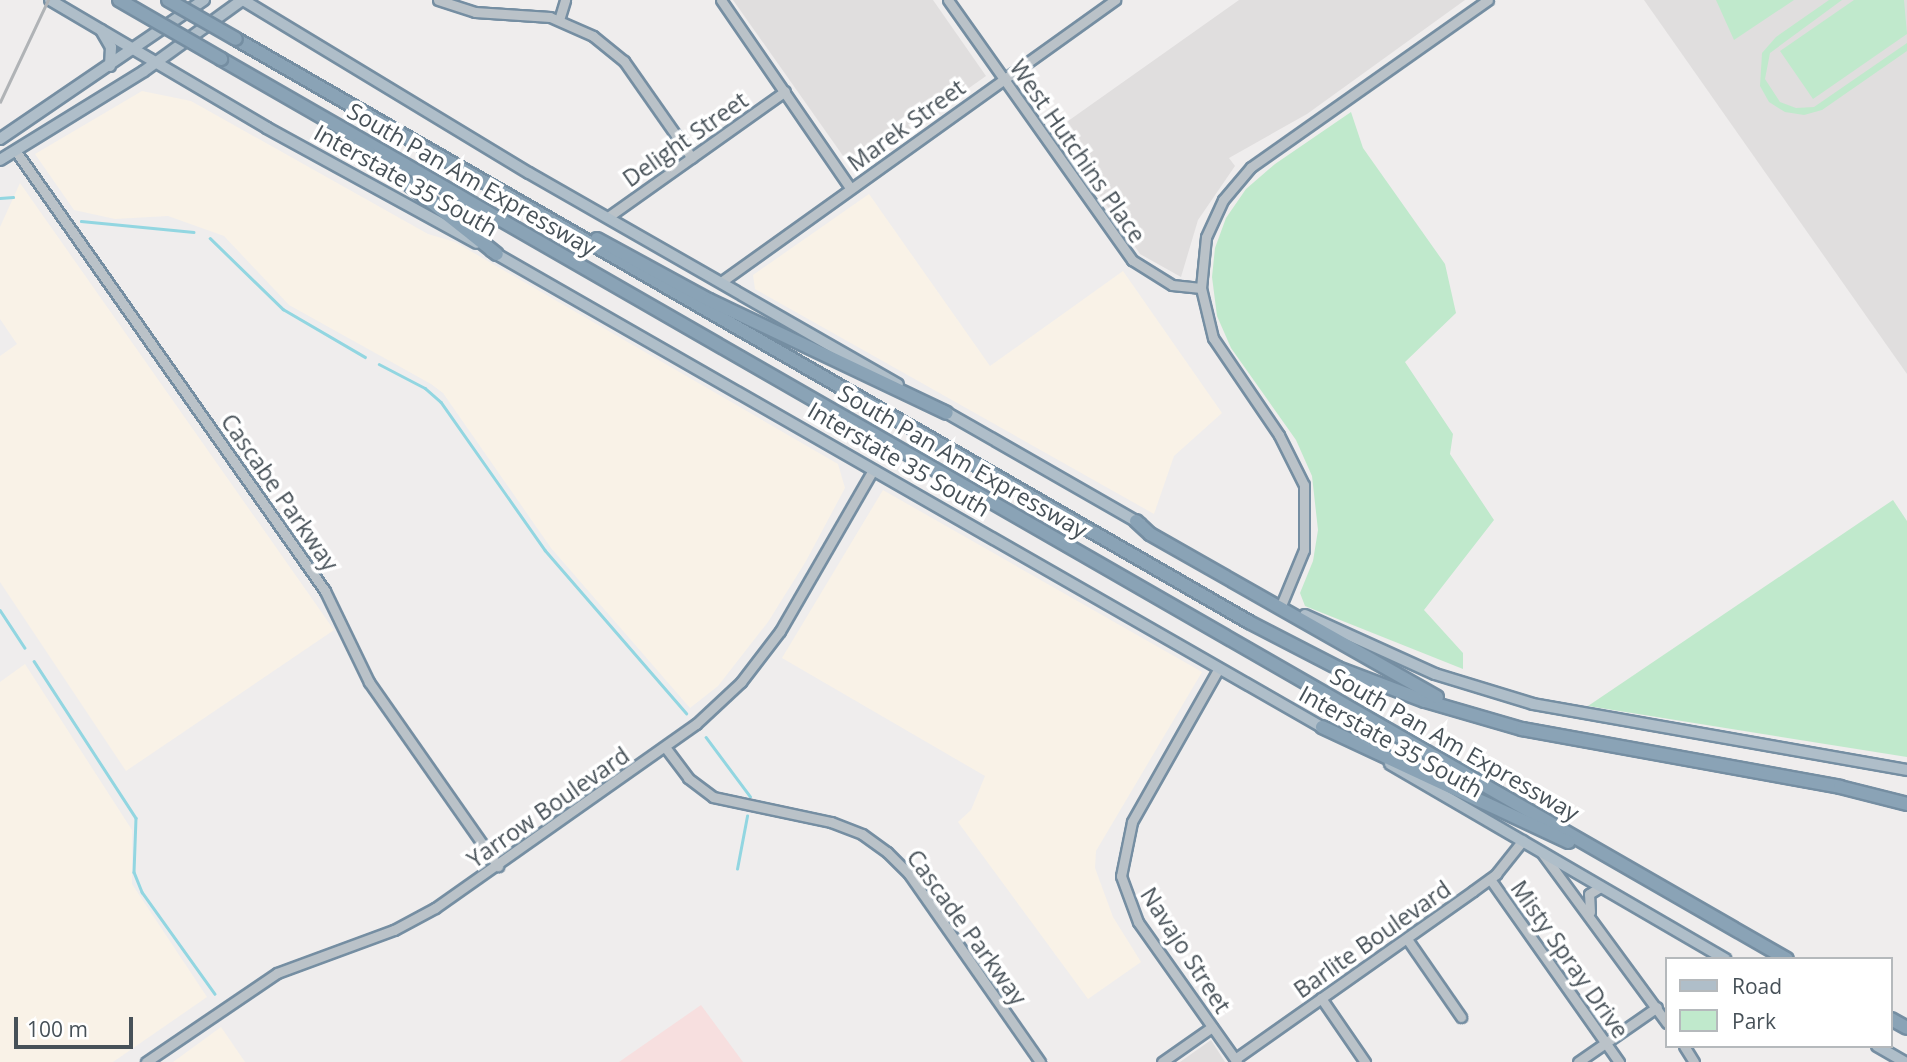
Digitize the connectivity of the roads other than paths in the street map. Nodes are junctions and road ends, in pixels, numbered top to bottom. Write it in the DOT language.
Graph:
graph roads {
  1 [pos="50,0"];
  2 [pos="119,0"];
  3 [pos="168,0"];
  4 [pos="204,0"];
  5 [pos="242,0"];
  6 [pos="265,0"];
  7 [pos="438,0"];
  8 [pos="565,0"];
  9 [pos="721,0"];
  10 [pos="948,0"];
  11 [pos="1488,0"];
  12 [pos="1110,1"];
  13 [pos="268,15"];
  14 [pos="559,20"];
  15 [pos="96,25"];
  16 [pos="137,48"];
  17 [pos="159,61"];
  18 [pos="110,66"];
  19 [pos="1003,79"];
  20 [pos="785,92"];
  21 [pos="331,122"];
  22 [pos="0,139"];
  23 [pos="15,150"];
  24 [pos="692,158"];
  25 [pos="0,160"];
  26 [pos="850,188"];
  27 [pos="538,212"];
  28 [pos="608,218"];
  29 [pos="497,254"];
  30 [pos="721,282"];
  31 [pos="1201,288"];
  32 [pos="947,413"];
  33 [pos="873,470"];
  34 [pos="1136,521"];
  35 [pos="1282,603"];
  36 [pos="1219,668"];
  37 [pos="1502,723"];
  38 [pos="1322,727"];
  39 [pos="665,747"];
  40 [pos="1907,770"];
  41 [pos="1907,804"];
  42 [pos="1523,841"];
  43 [pos="1542,853"];
  44 [pos="1618,862"];
  45 [pos="498,866"];
  46 [pos="1490,879"];
  47 [pos="1600,887"];
  48 [pos="1590,912"];
  49 [pos="1407,939"];
  50 [pos="1722,957"];
  51 [pos="1784,957"];
  52 [pos="1321,998"];
  53 [pos="1657,1007"];
  54 [pos="1461,1017"];
  55 [pos="1666,1021"];
  56 [pos="1212,1027"];
  57 [pos="1605,1043"];
  58 [pos="1880,1048"];
  59 [pos="1236,1060"];
  60 [pos="146,1062"];
  61 [pos="1040,1062"];
  62 [pos="1162,1062"];
  63 [pos="1365,1062"];
  64 [pos="1578,1062"];
  65 [pos="1619,1062"];
  66 [pos="1905,1062"];
  1 -- 15 [label="main road, Interstate 35 South"];
  2 -- 21 [label="highway, South Pan Am Expressway, bridge"];
  3 -- 27 [label="highway, South Pan Am Expressway, bridge"];
  4 -- 16 [label="main road"];
  5 -- 13 [label="main road"];
  5 -- 17 [label="main road"];
  6 -- 13 [label="main road"];
  7 -- 14 [label="street"];
  8 -- 14 [label="street"];
  9 -- 20 [label="street"];
  10 -- 19 [label="street, West Hutchins Place"];
  11 -- 31 [label="street"];
  12 -- 19 [label="street, Marek Street"];
  13 -- 28 [label="main road"];
  14 -- 24 [label="street"];
  15 -- 16 [label="main road, Interstate 35 South"];
  15 -- 18 [label="main road"];
  16 -- 17 [label="main road, Interstate 35 South"];
  16 -- 18 [label="main road"];
  17 -- 23 [label="main road"];
  17 -- 29 [label="main road, Interstate 35 South"];
  18 -- 22 [label="main road"];
  19 -- 26 [label="street, Marek Street"];
  19 -- 31 [label="street, West Hutchins Place"];
  20 -- 24 [label="street, Delight Street"];
  20 -- 26 [label="street"];
  21 -- 29 [label="highway"];
  21 -- 44 [label="highway, South Pan Am Expressway"];
  23 -- 25 [label="main road"];
  23 -- 45 [label="street, Cascabe Parkway"];
  24 -- 28 [label="street, Delight Street"];
  26 -- 30 [label="street, Marek Street"];
  27 -- 32 [label="highway"];
  27 -- 37 [label="highway, South Pan Am Expressway"];
  28 -- 30 [label="main road"];
  29 -- 33 [label="main road, Interstate 35 South"];
  30 -- 32 [label="main road"];
  31 -- 35 [label="street"];
  32 -- 34 [label="main road"];
  33 -- 36 [label="main road, Interstate 35 South"];
  33 -- 39 [label="street, Yarrow Boulevard"];
  34 -- 35 [label="main road"];
  34 -- 37 [label="highway"];
  35 -- 40 [label="main road"];
  36 -- 38 [label="main road, Interstate 35 South"];
  36 -- 56 [label="street, Navajo Street"];
  37 -- 41 [label="highway, South Pan Am Expressway"];
  38 -- 42 [label="main road, Interstate 35 South"];
  38 -- 44 [label="highway"];
  39 -- 45 [label="street, Yarrow Boulevard"];
  39 -- 61 [label="street, Cascade Parkway"];
  42 -- 43 [label="main road, Interstate 35 South"];
  42 -- 46 [label="street, Barlite Boulevard"];
  43 -- 47 [label="main road, Interstate 35 South"];
  43 -- 48 [label="street"];
  44 -- 51 [label="highway, South Pan Am Expressway"];
  45 -- 60 [label="street, Yarrow Boulevard"];
  46 -- 49 [label="street, Barlite Boulevard"];
  46 -- 57 [label="street, Misty Spray Drive"];
  47 -- 48 [label="street"];
  47 -- 50 [label="main road, Interstate 35 South"];
  48 -- 53 [label="street"];
  49 -- 52 [label="street, Barlite Boulevard"];
  49 -- 54 [label="street"];
  52 -- 59 [label="street, Barlite Boulevard"];
  52 -- 63 [label="street"];
  53 -- 55 [label="street"];
  53 -- 57 [label="street"];
  56 -- 59 [label="street, Navajo Street"];
  56 -- 62 [label="street"];
  57 -- 64 [label="street"];
  57 -- 65 [label="street, Misty Spray Drive"];
  58 -- 66 [label="main road"];
}
